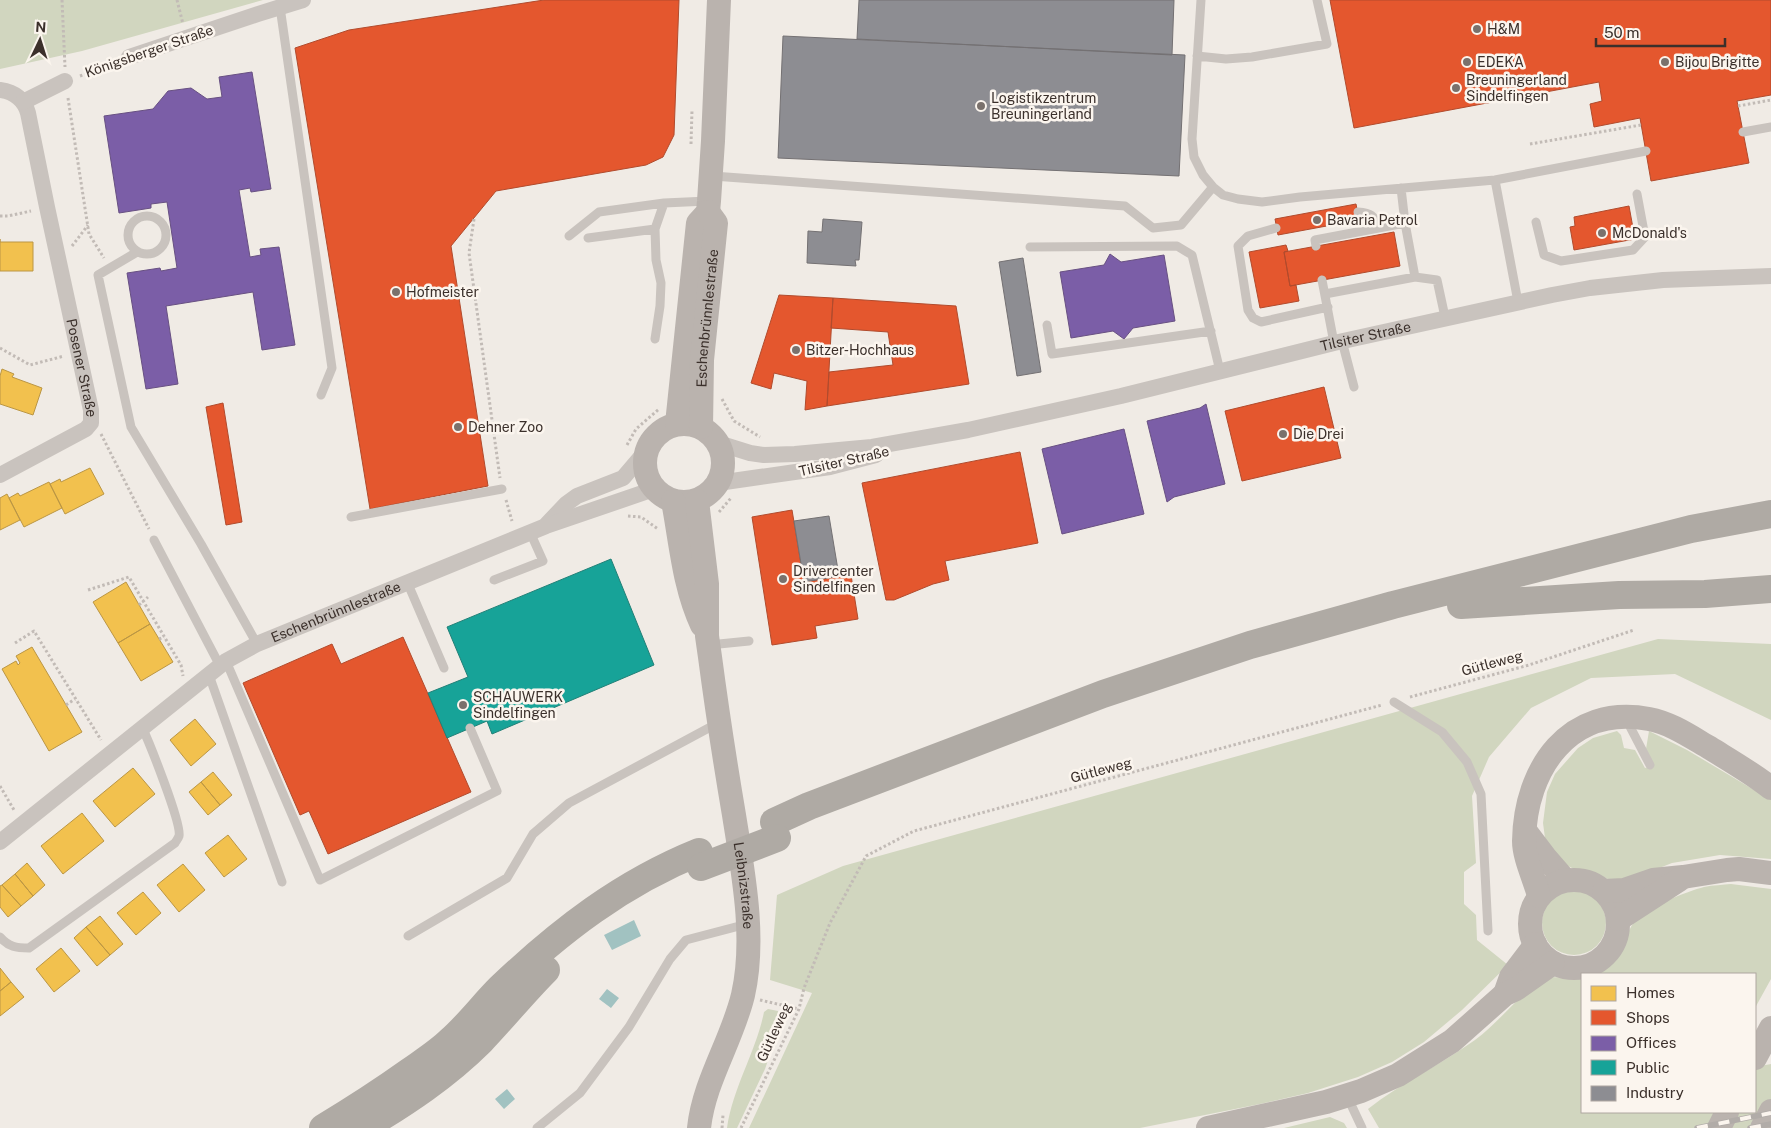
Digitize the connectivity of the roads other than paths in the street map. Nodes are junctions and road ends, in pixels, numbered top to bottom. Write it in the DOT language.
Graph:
graph roads {
  1 [pos="303,0"];
  2 [pos="719,0"];
  3 [pos="1201,0"];
  4 [pos="1317,0"];
  5 [pos="280,7"];
  6 [pos="1197,56"];
  7 [pos="128,57"];
  8 [pos="65,81"];
  9 [pos="0,90"];
  10 [pos="23,102"];
  11 [pos="1771,127"];
  12 [pos="1743,132"];
  13 [pos="1646,150"];
  14 [pos="710,176"];
  15 [pos="1495,180"];
  16 [pos="1213,187"];
  17 [pos="1401,188"];
  18 [pos="1637,194"];
  19 [pos="664,203"];
  20 [pos="708,207"];
  21 [pos="1358,212"];
  22 [pos="1536,222"];
  23 [pos="1405,223"];
  24 [pos="1276,228"];
  25 [pos="1378,228"];
  26 [pos="655,229"];
  27 [pos="570,236"];
  28 [pos="588,238"];
  29 [pos="1030,246"];
  30 [pos="1316,246"];
  31 [pos="137,252"];
  32 [pos="1771,276"];
  33 [pos="1415,277"];
  34 [pos="1322,280"];
  35 [pos="1325,294"];
  36 [pos="1518,302"];
  37 [pos="1328,307"];
  38 [pos="1444,317"];
  39 [pos="1047,325"];
  40 [pos="1211,331"];
  41 [pos="655,339"];
  42 [pos="1338,342"];
  43 [pos="1220,371"];
  44 [pos="1354,387"];
  45 [pos="322,394"];
  46 [pos="677,424"];
  47 [pos="700,427"];
  48 [pos="968,430"];
  49 [pos="718,443"];
  50 [pos="636,449"];
  51 [pos="0,475"];
  52 [pos="718,483"];
  53 [pos="502,489"];
  54 [pos="664,495"];
  55 [pos="697,500"];
  56 [pos="1771,514"];
  57 [pos="351,517"];
  58 [pos="546,526"];
  59 [pos="530,532"];
  60 [pos="1771,532"];
  61 [pos="154,540"];
  62 [pos="494,580"];
  63 [pos="408,584"];
  64 [pos="1771,589"];
  65 [pos="1461,605"];
  66 [pos="708,641"];
  67 [pos="749,641"];
  68 [pos="257,644"];
  69 [pos="219,667"];
  70 [pos="444,668"];
  71 [pos="1394,702"];
  72 [pos="1625,716"];
  73 [pos="719,723"];
  74 [pos="142,727"];
  75 [pos="470,728"];
  76 [pos="1650,765"];
  77 [pos="1761,776"];
  78 [pos="1771,788"];
  79 [pos="776,830"];
  80 [pos="1526,832"];
  81 [pos="0,842"];
  82 [pos="700,860"];
  83 [pos="1771,873"];
  84 [pos="1683,877"];
  85 [pos="1565,880"];
  86 [pos="282,882"];
  87 [pos="1604,891"];
  88 [pos="1539,896"];
  89 [pos="1619,919"];
  90 [pos="747,924"];
  91 [pos="1488,931"];
  92 [pos="408,936"];
  93 [pos="0,937"];
  94 [pos="1535,944"];
  95 [pos="1553,963"];
  96 [pos="1505,994"];
  97 [pos="1771,1028"];
  98 [pos="1756,1056"];
  99 [pos="1346,1096"];
  100 [pos="1771,1111"];
  101 [pos="1726,1113"];
  102 [pos="324,1128"];
  103 [pos="363,1128"];
  104 [pos="537,1128"];
  105 [pos="699,1128"];
  106 [pos="1208,1128"];
  107 [pos="1362,1128"];
  108 [pos="1719,1128"];
  109 [pos="1762,1128"];
  1 -- 5 [label="street, Königsberger Straße"];
  2 -- 14 [label="street, Eschenbrünnlestraße"];
  3 -- 6 [label="lane"];
  4 -- 6 [label="lane"];
  5 -- 7 [label="street, Königsberger Straße"];
  5 -- 45 [label="lane"];
  6 -- 16 [label="lane"];
  8 -- 10 [label="street"];
  9 -- 10 [label="street"];
  10 -- 51 [label="street, Posener Straße"];
  11 -- 12 [label="lane"];
  13 -- 15 [label="lane"];
  14 -- 16 [label="lane"];
  14 -- 20 [label="street, Eschenbrünnlestraße"];
  15 -- 17 [label="lane"];
  15 -- 36 [label="lane"];
  16 -- 17 [label="lane"];
  17 -- 23 [label="lane"];
  18 -- 22 [label="lane"];
  19 -- 20 [label="lane"];
  19 -- 26 [label="lane"];
  19 -- 27 [label="lane"];
  20 -- 46 [label="street, Eschenbrünnlestraße"];
  20 -- 47 [label="street, Eschenbrünnlestraße"];
  21 -- 25 [label="lane"];
  23 -- 25 [label="lane"];
  23 -- 33 [label="lane"];
  24 -- 37 [label="lane"];
  25 -- 30 [label="lane"];
  26 -- 28 [label="lane"];
  26 -- 41 [label="lane"];
  29 -- 40 [label="lane"];
  31 -- 31 [label="lane"];
  31 -- 68 [label="lane"];
  32 -- 36 [label="street, Tilsiter Straße"];
  33 -- 35 [label="lane"];
  33 -- 38 [label="lane"];
  34 -- 35 [label="lane"];
  35 -- 37 [label="lane"];
  36 -- 38 [label="street, Tilsiter Straße"];
  37 -- 42 [label="lane"];
  38 -- 42 [label="street, Tilsiter Straße"];
  39 -- 40 [label="lane"];
  40 -- 43 [label="lane"];
  42 -- 43 [label="street, Tilsiter Straße"];
  42 -- 44 [label="lane"];
  43 -- 48 [label="street, Tilsiter Straße"];
  46 -- 47 [label="street"];
  46 -- 50 [label="street"];
  47 -- 49 [label="street"];
  48 -- 49 [label="street, Tilsiter Straße"];
  48 -- 52 [label="street, Tilsiter Straße"];
  49 -- 52 [label="street"];
  50 -- 54 [label="street"];
  50 -- 58 [label="street, Eschenbrünnlestraße"];
  52 -- 55 [label="street"];
  53 -- 57 [label="lane"];
  54 -- 55 [label="street"];
  54 -- 58 [label="street, Eschenbrünnlestraße"];
  54 -- 66 [label="street, Leibnizstraße"];
  55 -- 66 [label="street, Leibnizstraße"];
  56 -- 79 [label="highway"];
  58 -- 59 [label="street, Eschenbrünnlestraße"];
  59 -- 62 [label="lane"];
  59 -- 63 [label="street, Eschenbrünnlestraße"];
  60 -- 65 [label="highway"];
  61 -- 69 [label="lane"];
  63 -- 68 [label="street, Eschenbrünnlestraße"];
  63 -- 70 [label="lane"];
  64 -- 65 [label="highway"];
  65 -- 79 [label="highway"];
  66 -- 67 [label="lane"];
  66 -- 73 [label="street, Leibnizstraße"];
  68 -- 69 [label="street, Eschenbrünnlestraße"];
  69 -- 74 [label="street, Eschenbrünnlestraße"];
  69 -- 75 [label="lane"];
  69 -- 86 [label="lane"];
  71 -- 91 [label="lane"];
  72 -- 76 [label="lane"];
  72 -- 77 [label="street"];
  72 -- 80 [label="street"];
  73 -- 90 [label="street, Leibnizstraße"];
  73 -- 92 [label="lane"];
  74 -- 81 [label="street, Eschenbrünnlestraße"];
  74 -- 93 [label="lane"];
  77 -- 78 [label="street"];
  79 -- 82 [label="highway, bridge"];
  80 -- 85 [label="street"];
  80 -- 88 [label="street"];
  82 -- 102 [label="highway"];
  82 -- 103 [label="highway"];
  83 -- 84 [label="street"];
  84 -- 87 [label="street"];
  84 -- 89 [label="street"];
  85 -- 87 [label="street"];
  85 -- 88 [label="street"];
  87 -- 89 [label="street"];
  88 -- 94 [label="street"];
  89 -- 95 [label="street"];
  90 -- 104 [label="lane"];
  90 -- 105 [label="street, Leibnizstraße"];
  94 -- 95 [label="street"];
  94 -- 96 [label="street"];
  95 -- 96 [label="street"];
  96 -- 99 [label="street"];
  97 -- 98 [label="street"];
  99 -- 106 [label="street"];
  99 -- 107 [label="lane"];
  100 -- 109 [label="street"];
  101 -- 108 [label="street"];
}
